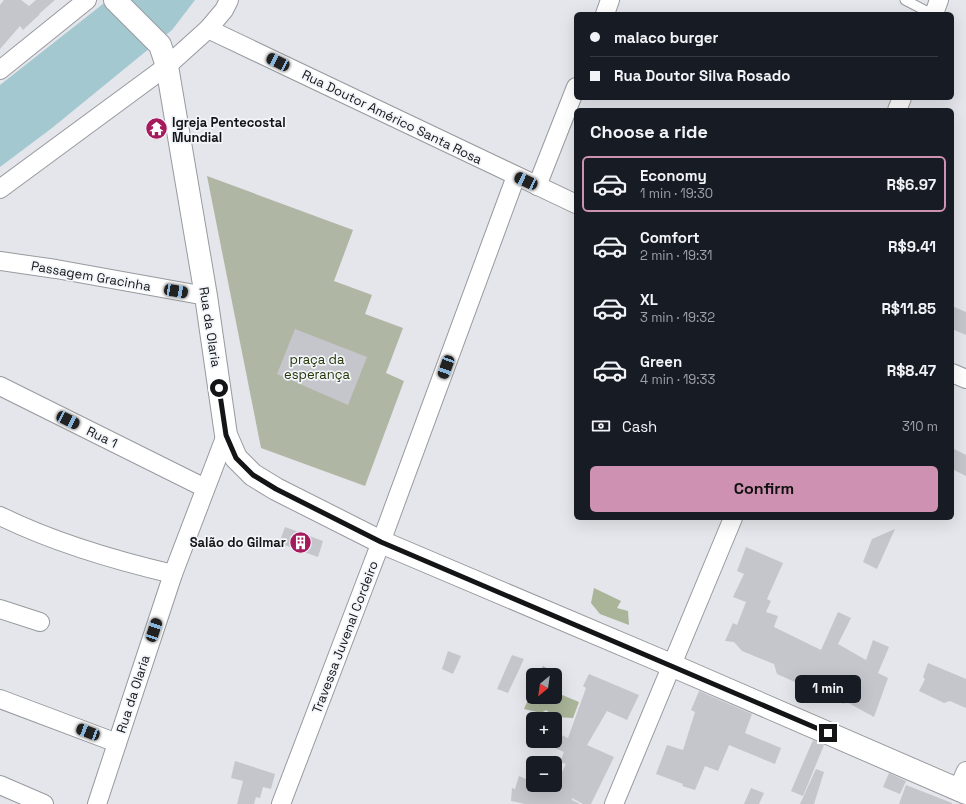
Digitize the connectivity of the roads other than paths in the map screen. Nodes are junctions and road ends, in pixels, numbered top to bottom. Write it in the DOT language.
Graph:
graph roads {
  1 [pos="87,0"];
  2 [pos="114,0"];
  3 [pos="229,0"];
  4 [pos="610,0"];
  5 [pos="905,0"];
  6 [pos="939,0"];
  7 [pos="606,12"];
  8 [pos="929,12"];
  9 [pos="934,12"];
  10 [pos="208,29"];
  11 [pos="167,66"];
  12 [pos="0,70"];
  13 [pos="574,91"];
  14 [pos="516,176"];
  15 [pos="537,186"];
  16 [pos="0,189"];
  17 [pos="574,203"];
  18 [pos="0,260"];
  19 [pos="206,296"];
  20 [pos="954,374"];
  21 [pos="966,379"];
  22 [pos="0,386"];
  23 [pos="226,435"];
  24 [pos="205,488"];
  25 [pos="0,516"];
  26 [pos="732,520"];
  27 [pos="381,542"];
  28 [pos="173,574"];
  29 [pos="0,609"];
  30 [pos="40,622"];
  31 [pos="671,665"];
  32 [pos="0,699"];
  33 [pos="117,743"];
  34 [pos="0,785"];
  35 [pos="961,789"];
  36 [pos="44,804"];
  37 [pos="97,804"];
  38 [pos="281,804"];
  39 [pos="614,804"];
  1 -- 12 [label="street"];
  2 -- 11 [label="street, Rua da Olaria"];
  3 -- 10 [label="street"];
  4 -- 7 [label="street"];
  5 -- 8 [label="lane"];
  6 -- 9 [label="street"];
  10 -- 11 [label="street"];
  10 -- 14 [label="street, Rua Doutor Américo Santa Rosa"];
  11 -- 16 [label="street"];
  11 -- 19 [label="street, Rua da Olaria"];
  13 -- 15 [label="street"];
  14 -- 15 [label="street, Rua Doutor Américo Santa Rosa"];
  14 -- 27 [label="street, Travessa Juvenal Cordeiro"];
  15 -- 17 [label="street, Rua Doutor Américo Santa Rosa"];
  18 -- 19 [label="street, Passagem Gracinha"];
  19 -- 23 [label="street, Rua da Olaria"];
  20 -- 21 [label="street"];
  22 -- 24 [label="street, Rua 1"];
  23 -- 24 [label="street, Rua da Olaria"];
  23 -- 27 [label="street"];
  24 -- 28 [label="street, Rua da Olaria"];
  25 -- 28 [label="street"];
  26 -- 31 [label="street"];
  27 -- 31 [label="street"];
  27 -- 38 [label="street, Travessa Juvenal Cordeiro"];
  28 -- 33 [label="street, Rua da Olaria"];
  29 -- 30 [label="street"];
  31 -- 35 [label="street"];
  31 -- 39 [label="street"];
  32 -- 33 [label="street"];
  33 -- 37 [label="street, Rua da Olaria"];
  34 -- 36 [label="street"];
}
